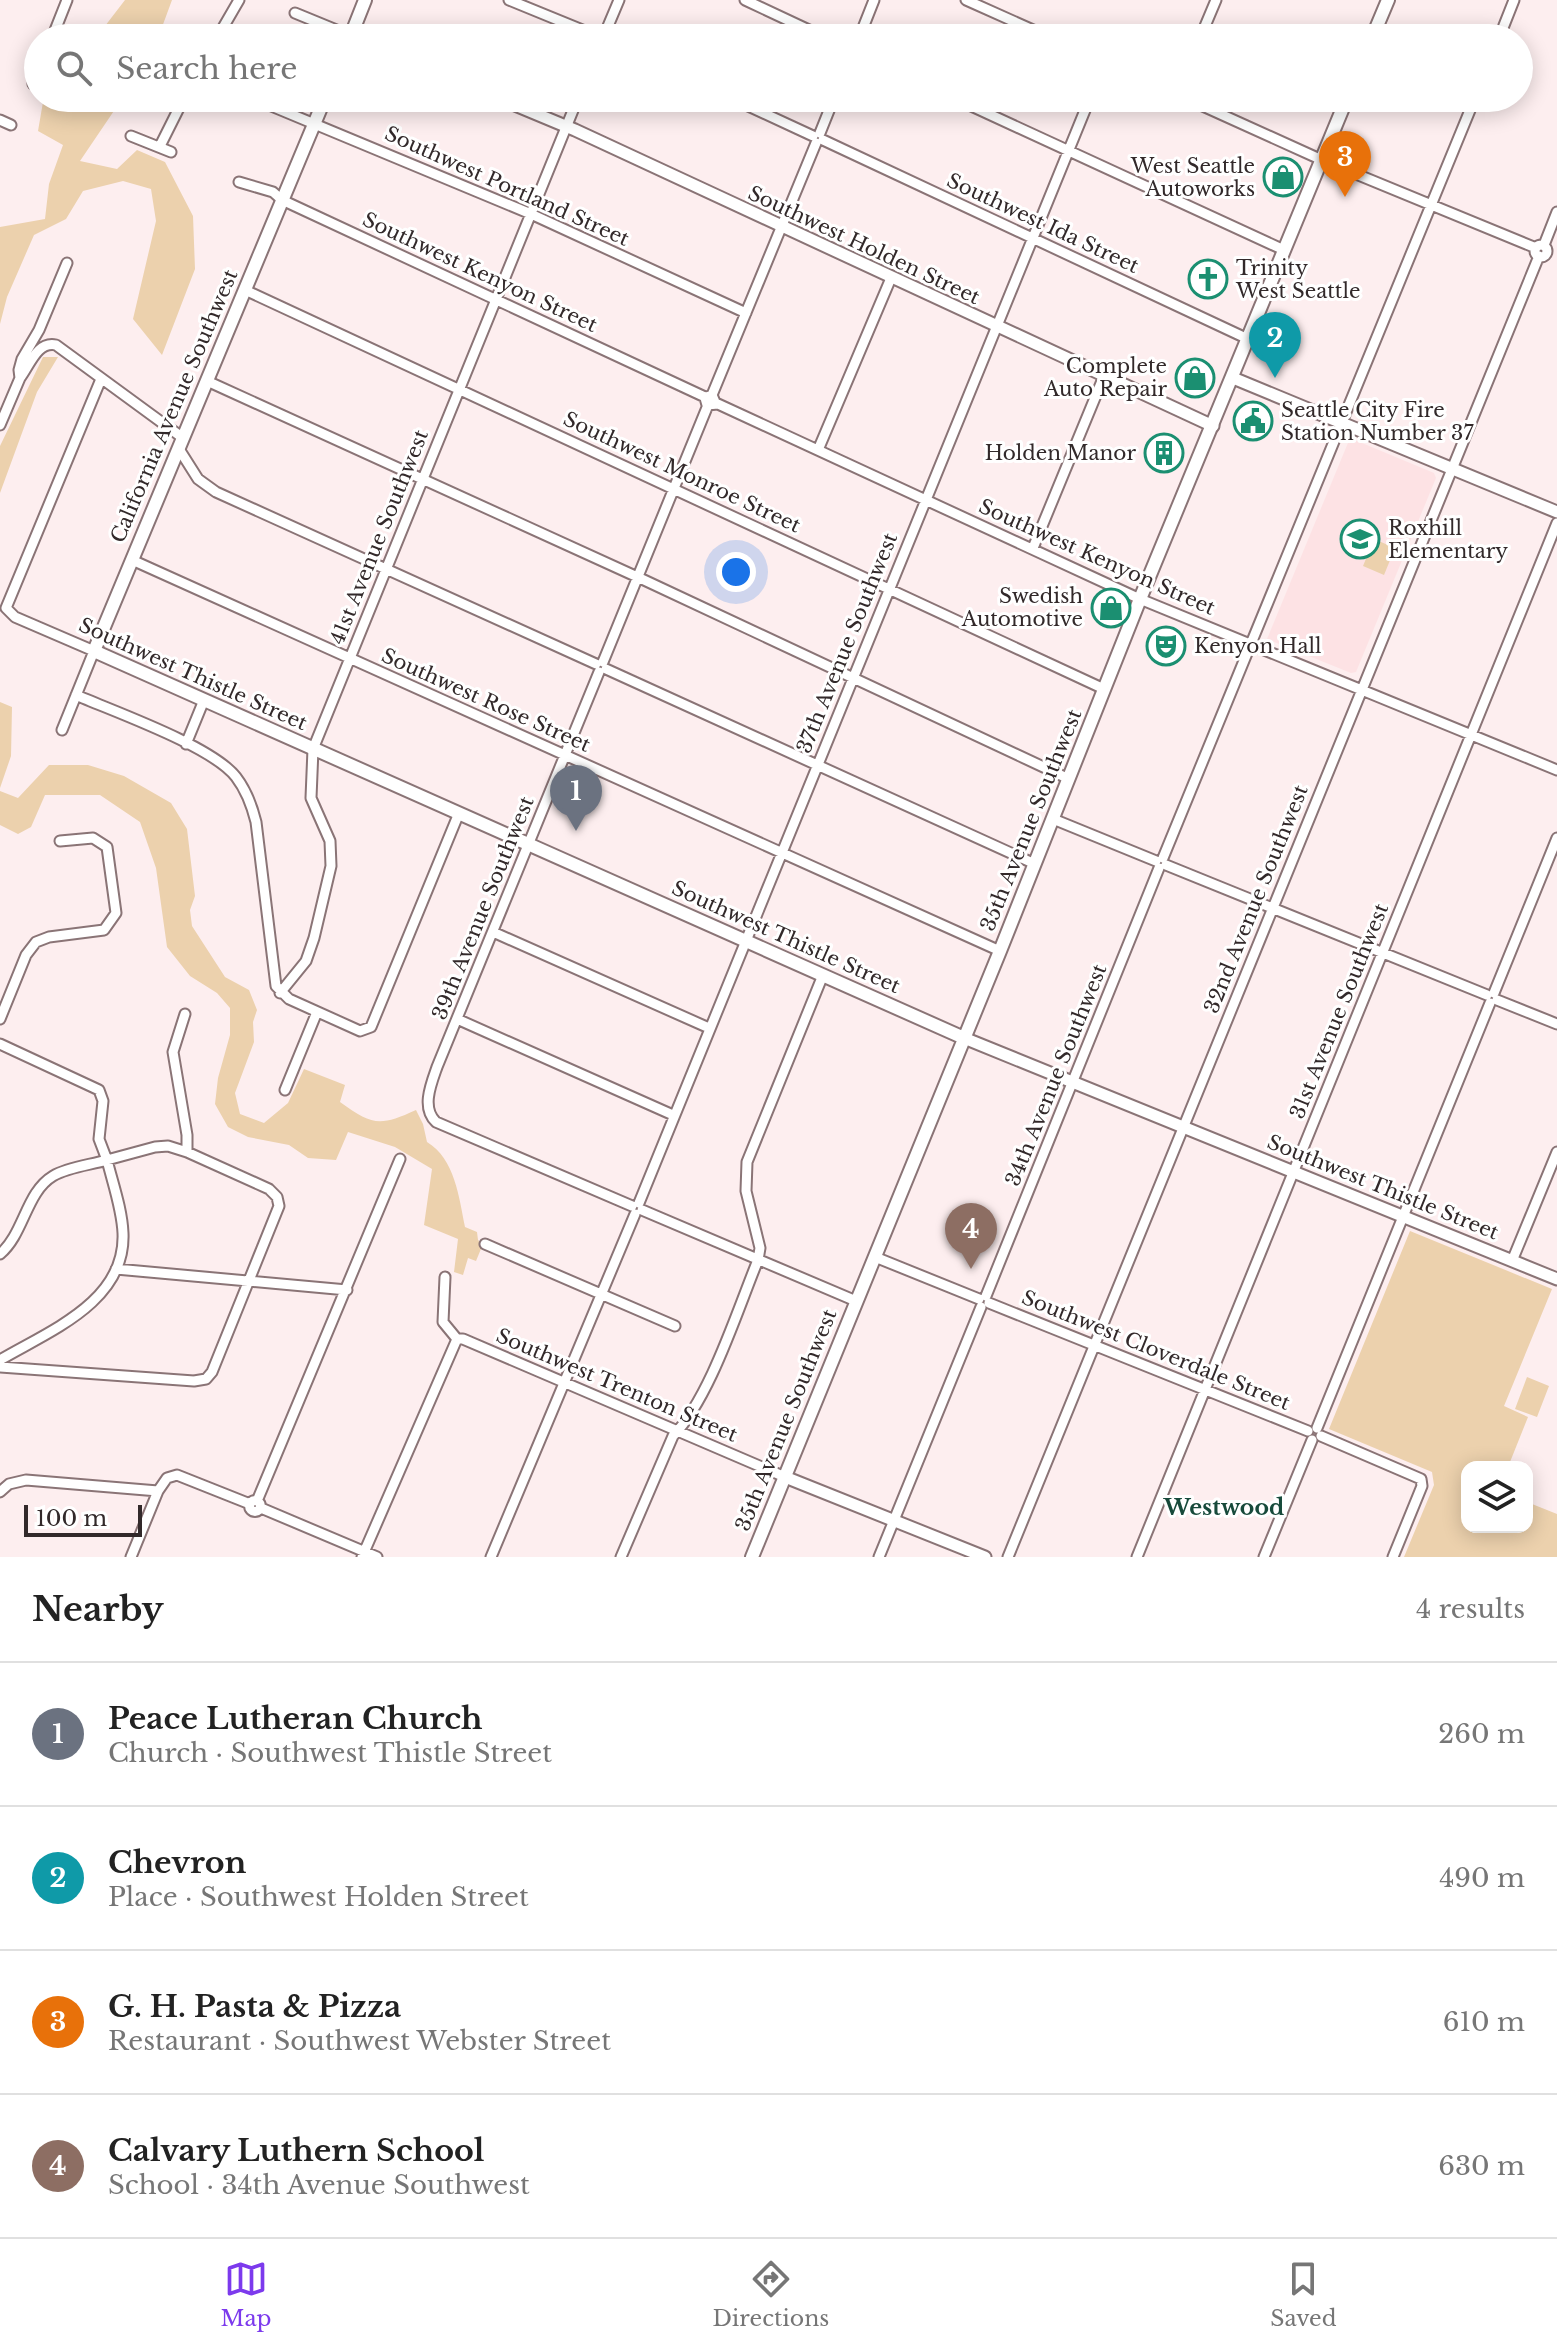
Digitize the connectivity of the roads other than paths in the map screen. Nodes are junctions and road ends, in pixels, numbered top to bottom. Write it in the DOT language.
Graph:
graph roads {
  1 [pos="67,0"];
  2 [pos="239,0"];
  3 [pos="365,0"];
  4 [pos="509,0"];
  5 [pos="619,0"];
  6 [pos="745,0"];
  7 [pos="874,0"];
  8 [pos="966,0"];
  9 [pos="1216,0"];
  10 [pos="1388,0"];
  11 [pos="1514,0"];
  12 [pos="295,13"];
  13 [pos="58,24"];
  14 [pos="225,24"];
  15 [pos="321,24"];
  16 [pos="357,24"];
  17 [pos="568,24"];
  18 [pos="608,24"];
  19 [pos="802,24"];
  20 [pos="865,24"];
  21 [pos="1020,24"];
  22 [pos="1206,24"];
  23 [pos="1378,24"];
  24 [pos="1505,24"];
  25 [pos="177,112"];
  26 [pos="287,112"];
  27 [pos="319,112"];
  28 [pos="531,112"];
  29 [pos="573,112"];
  30 [pos="761,112"];
  31 [pos="828,112"];
  32 [pos="984,112"];
  33 [pos="1084,112"];
  34 [pos="1216,112"];
  35 [pos="1341,112"];
  36 [pos="1469,112"];
  37 [pos="0,120"];
  38 [pos="314,123"];
  39 [pos="11,125"];
  40 [pos="567,127"];
  41 [pos="131,136"];
  42 [pos="818,138"];
  43 [pos="160,146"];
  44 [pos="1068,151"];
  45 [pos="171,152"];
  46 [pos="1322,160"];
  47 [pos="239,182"];
  48 [pos="282,200"];
  49 [pos="1432,205"];
  50 [pos="1557,212"];
  51 [pos="531,214"];
  52 [pos="782,226"];
  53 [pos="1033,238"];
  54 [pos="1284,250"];
  55 [pos="1545,252"];
  56 [pos="67,263"];
  57 [pos="891,278"];
  58 [pos="245,290"];
  59 [pos="496,299"];
  60 [pos="746,313"];
  61 [pos="995,326"];
  62 [pos="1248,339"];
  63 [pos="1104,376"];
  64 [pos="20,378"];
  65 [pos="1233,378"];
  66 [pos="101,379"];
  67 [pos="207,381"];
  68 [pos="459,389"];
  69 [pos="710,400"];
  70 [pos="1341,423"];
  71 [pos="0,425"];
  72 [pos="1213,426"];
  73 [pos="181,444"];
  74 [pos="818,450"];
  75 [pos="1452,469"];
  76 [pos="422,480"];
  77 [pos="674,488"];
  78 [pos="925,499"];
  79 [pos="1557,512"];
  80 [pos="1557,523"];
  81 [pos="1033,548"];
  82 [pos="132,560"];
  83 [pos="386,569"];
  84 [pos="638,577"];
  85 [pos="888,588"];
  86 [pos="1140,599"];
  87 [pos="1250,644"];
  88 [pos="94,651"];
  89 [pos="349,658"];
  90 [pos="601,667"];
  91 [pos="853,678"];
  92 [pos="1104,689"];
  93 [pos="1360,690"];
  94 [pos="76,695"];
  95 [pos="204,700"];
  96 [pos="62,730"];
  97 [pos="1470,735"];
  98 [pos="186,744"];
  99 [pos="313,749"];
  100 [pos="565,755"];
  101 [pos="817,764"];
  102 [pos="1557,770"];
  103 [pos="1069,779"];
  104 [pos="459,813"];
  105 [pos="1053,819"];
  106 [pos="1557,838"];
  107 [pos="60,841"];
  108 [pos="529,844"];
  109 [pos="782,853"];
  110 [pos="1161,863"];
  111 [pos="1035,864"];
  112 [pos="1272,908"];
  113 [pos="493,932"];
  114 [pos="745,940"];
  115 [pos="1000,951"];
  116 [pos="1382,953"];
  117 [pos="823,975"];
  118 [pos="280,993"];
  119 [pos="1492,998"];
  120 [pos="317,1012"];
  121 [pos="185,1014"];
  122 [pos="0,1019"];
  123 [pos="457,1019"];
  124 [pos="1557,1024"];
  125 [pos="709,1028"];
  126 [pos="964,1038"];
  127 [pos="0,1044"];
  128 [pos="1072,1082"];
  129 [pos="285,1090"];
  130 [pos="673,1115"];
  131 [pos="1183,1128"];
  132 [pos="187,1152"];
  133 [pos="1557,1152"];
  134 [pos="400,1159"];
  135 [pos="107,1160"];
  136 [pos="1293,1172"];
  137 [pos="637,1208"];
  138 [pos="1403,1217"];
  139 [pos="485,1244"];
  140 [pos="0,1254"];
  141 [pos="875,1257"];
  142 [pos="758,1260"];
  143 [pos="1512,1261"];
  144 [pos="116,1269"];
  145 [pos="445,1277"];
  146 [pos="250,1279"];
  147 [pos="1557,1279"];
  148 [pos="347,1290"];
  149 [pos="601,1295"];
  150 [pos="856,1301"];
  151 [pos="984,1301"];
  152 [pos="675,1326"];
  153 [pos="457,1339"];
  154 [pos="1094,1345"];
  155 [pos="0,1360"];
  156 [pos="0,1367"];
  157 [pos="566,1382"];
  158 [pos="1205,1389"];
  159 [pos="678,1431"];
  160 [pos="1315,1434"];
  161 [pos="785,1477"];
  162 [pos="158,1491"];
  163 [pos="0,1492"];
  164 [pos="256,1504"];
  165 [pos="895,1520"];
  166 [pos="364,1554"];
  167 [pos="131,1557"];
  168 [pos="377,1557"];
  169 [pos="491,1557"];
  170 [pos="621,1557"];
  171 [pos="752,1557"];
  172 [pos="879,1557"];
  173 [pos="985,1557"];
  174 [pos="1008,1557"];
  175 [pos="1137,1557"];
  176 [pos="1264,1557"];
  177 [pos="1393,1557"];
  1 -- 13 [label="street"];
  2 -- 14 [label="street"];
  3 -- 16 [label="main road"];
  4 -- 17 [label="street"];
  5 -- 18 [label="street"];
  6 -- 19 [label="street"];
  7 -- 20 [label="street"];
  8 -- 21 [label="street"];
  9 -- 22 [label="street"];
  10 -- 23 [label="main road"];
  11 -- 24 [label="street"];
  12 -- 15 [label="street"];
  25 -- 43 [label="street"];
  26 -- 38 [label="street, Southwest Portland Street"];
  27 -- 38 [label="main road, California Avenue Southwest"];
  28 -- 40 [label="street, Southwest Holden Street"];
  29 -- 40 [label="street, 41st Avenue Southwest"];
  30 -- 42 [label="street, Southwest Ida Street"];
  31 -- 42 [label="street, 39th Avenue Southwest"];
  32 -- 44 [label="street"];
  33 -- 44 [label="street, 37th Avenue Southwest"];
  34 -- 46 [label="street"];
  35 -- 46 [label="main road, 35th Avenue Southwest"];
  36 -- 49 [label="street, 34th Avenue Southwest"];
  37 -- 39 [label="street"];
  38 -- 48 [label="main road, California Avenue Southwest"];
  38 -- 51 [label="street, Southwest Portland Street"];
  40 -- 51 [label="street, 41st Avenue Southwest"];
  40 -- 52 [label="street, Southwest Holden Street"];
  41 -- 43 [label="street"];
  42 -- 52 [label="street, 39th Avenue Southwest"];
  42 -- 53 [label="street, Southwest Ida Street"];
  43 -- 45 [label="street"];
  44 -- 53 [label="street, 37th Avenue Southwest"];
  44 -- 54 [label="street"];
  46 -- 49 [label="street"];
  46 -- 54 [label="main road, 35th Avenue Southwest"];
  47 -- 48 [label="street, Southwest Kenyon Street"];
  48 -- 58 [label="main road, California Avenue Southwest"];
  48 -- 59 [label="street, Southwest Kenyon Street"];
  49 -- 55 [label="street"];
  49 -- 70 [label="street, 34th Avenue Southwest"];
  50 -- 55 [label="street, 32nd Avenue Southwest"];
  51 -- 59 [label="street, 41st Avenue Southwest"];
  51 -- 60 [label="street, Southwest Portland Street"];
  52 -- 57 [label="street, Southwest Holden Street"];
  52 -- 60 [label="street, 39th Avenue Southwest"];
  53 -- 61 [label="street, 37th Avenue Southwest"];
  53 -- 62 [label="street, Southwest Ida Street"];
  54 -- 62 [label="main road, 35th Avenue Southwest"];
  55 -- 75 [label="street, 32nd Avenue Southwest"];
  56 -- 64 [label="street"];
  57 -- 61 [label="street, Southwest Holden Street"];
  57 -- 74 [label="street"];
  58 -- 67 [label="main road, California Avenue Southwest"];
  58 -- 68 [label="street, Southwest Monroe Street"];
  59 -- 68 [label="street, 41st Avenue Southwest"];
  59 -- 69 [label="street, Southwest Kenyon Street"];
  60 -- 69 [label="street, 39th Avenue Southwest"];
  61 -- 63 [label="street, Southwest Holden Street"];
  61 -- 78 [label="street, 37th Avenue Southwest"];
  62 -- 65 [label="main road, 35th Avenue Southwest"];
  63 -- 72 [label="street, Southwest Holden Street"];
  63 -- 81 [label="street"];
  64 -- 66 [label="street"];
  64 -- 71 [label="street"];
  65 -- 70 [label="street"];
  65 -- 72 [label="main road, 35th Avenue Southwest"];
  66 -- 73 [label="street"];
  66 -- 88 [label="street, Southwest Thistle Street"];
  67 -- 73 [label="main road, California Avenue Southwest"];
  67 -- 76 [label="street"];
  68 -- 76 [label="street, 41st Avenue Southwest"];
  68 -- 77 [label="street, Southwest Monroe Street"];
  69 -- 74 [label="street, Southwest Kenyon Street"];
  69 -- 77 [label="street, 39th Avenue Southwest"];
  70 -- 75 [label="street"];
  70 -- 87 [label="street, 34th Avenue Southwest"];
  72 -- 86 [label="main road, 35th Avenue Southwest"];
  73 -- 82 [label="main road, California Avenue Southwest"];
  73 -- 83 [label="street"];
  74 -- 78 [label="street, Southwest Kenyon Street"];
  75 -- 79 [label="street"];
  75 -- 93 [label="street, 32nd Avenue Southwest"];
  76 -- 83 [label="street, 41st Avenue Southwest"];
  76 -- 84 [label="street"];
  77 -- 84 [label="street, 39th Avenue Southwest"];
  77 -- 85 [label="street, Southwest Monroe Street"];
  78 -- 81 [label="street, Southwest Kenyon Street"];
  78 -- 85 [label="street, 37th Avenue Southwest"];
  80 -- 97 [label="street, 31st Avenue Southwest"];
  81 -- 86 [label="street, Southwest Kenyon Street"];
  82 -- 88 [label="main road, California Avenue Southwest"];
  82 -- 89 [label="street, Southwest Rose Street"];
  83 -- 89 [label="street, 41st Avenue Southwest"];
  83 -- 90 [label="street"];
  84 -- 90 [label="street, 39th Avenue Southwest"];
  84 -- 91 [label="street"];
  85 -- 91 [label="street, 37th Avenue Southwest"];
  85 -- 92 [label="street, Southwest Monroe Street"];
  86 -- 87 [label="street, Southwest Kenyon Street"];
  86 -- 92 [label="main road, 35th Avenue Southwest"];
  87 -- 93 [label="street, Southwest Kenyon Street"];
  87 -- 110 [label="street, 34th Avenue Southwest"];
  88 -- 94 [label="street, California Avenue Southwest"];
  88 -- 95 [label="main road, Southwest Thistle Street"];
  89 -- 99 [label="street, 41st Avenue Southwest"];
  89 -- 100 [label="street, Southwest Rose Street"];
  90 -- 100 [label="street, 39th Avenue Southwest"];
  90 -- 101 [label="street"];
  91 -- 101 [label="street, 37th Avenue Southwest"];
  91 -- 103 [label="street"];
  92 -- 103 [label="main road, 35th Avenue Southwest"];
  93 -- 97 [label="street, Southwest Kenyon Street"];
  93 -- 112 [label="street, 32nd Avenue Southwest"];
  94 -- 96 [label="street, California Avenue Southwest"];
  94 -- 98 [label="street"];
  95 -- 98 [label="street"];
  95 -- 99 [label="main road, Southwest Thistle Street"];
  97 -- 102 [label="street, Southwest Kenyon Street"];
  97 -- 116 [label="street, 31st Avenue Southwest"];
  98 -- 118 [label="street"];
  99 -- 104 [label="main road, Southwest Thistle Street"];
  99 -- 118 [label="street, 41st Avenue Southwest"];
  100 -- 108 [label="street, 39th Avenue Southwest"];
  100 -- 109 [label="street, Southwest Rose Street"];
  101 -- 109 [label="street, 37th Avenue Southwest"];
  101 -- 111 [label="street"];
  103 -- 105 [label="main road, 35th Avenue Southwest"];
  104 -- 108 [label="main road, Southwest Thistle Street"];
  104 -- 120 [label="street"];
  105 -- 110 [label="street"];
  105 -- 111 [label="main road, 35th Avenue Southwest"];
  106 -- 119 [label="street"];
  107 -- 122 [label="street"];
  108 -- 113 [label="street, 39th Avenue Southwest"];
  108 -- 114 [label="main road, Southwest Thistle Street"];
  109 -- 114 [label="street, 37th Avenue Southwest"];
  109 -- 115 [label="street, Southwest Rose Street"];
  110 -- 112 [label="street"];
  110 -- 128 [label="street, 34th Avenue Southwest"];
  111 -- 115 [label="main road, 35th Avenue Southwest"];
  112 -- 116 [label="street"];
  112 -- 131 [label="street, 32nd Avenue Southwest"];
  113 -- 123 [label="street, 39th Avenue Southwest"];
  113 -- 125 [label="street"];
  114 -- 117 [label="main road, Southwest Thistle Street"];
  114 -- 125 [label="street, 37th Avenue Southwest"];
  115 -- 126 [label="main road, 35th Avenue Southwest"];
  116 -- 119 [label="street"];
  116 -- 136 [label="street, 31st Avenue Southwest"];
  117 -- 126 [label="main road, Southwest Thistle Street"];
  117 -- 142 [label="street"];
  118 -- 120 [label="street"];
  119 -- 124 [label="street"];
  119 -- 138 [label="street"];
  120 -- 129 [label="street"];
  121 -- 132 [label="street"];
  123 -- 130 [label="street"];
  123 -- 137 [label="street, 39th Avenue Southwest"];
  125 -- 130 [label="street, 37th Avenue Southwest"];
  126 -- 128 [label="street, Southwest Thistle Street"];
  126 -- 141 [label="main road, 35th Avenue Southwest"];
  127 -- 135 [label="street"];
  128 -- 131 [label="street, Southwest Thistle Street"];
  128 -- 151 [label="street, 34th Avenue Southwest"];
  130 -- 137 [label="street, 37th Avenue Southwest"];
  131 -- 136 [label="street, Southwest Thistle Street"];
  131 -- 154 [label="street, 32nd Avenue Southwest"];
  132 -- 135 [label="street"];
  132 -- 146 [label="street"];
  133 -- 143 [label="street"];
  134 -- 148 [label="street"];
  135 -- 140 [label="street"];
  135 -- 144 [label="street"];
  136 -- 138 [label="street, Southwest Thistle Street"];
  136 -- 158 [label="street, 31st Avenue Southwest"];
  137 -- 142 [label="street"];
  137 -- 149 [label="street, 37th Avenue Southwest"];
  138 -- 143 [label="street, Southwest Thistle Street"];
  138 -- 160 [label="street"];
  139 -- 149 [label="street"];
  141 -- 150 [label="main road, 35th Avenue Southwest"];
  141 -- 151 [label="street, Southwest Cloverdale Street"];
  142 -- 150 [label="street"];
  142 -- 159 [label="street"];
  143 -- 147 [label="street, Southwest Thistle Street"];
  144 -- 146 [label="street"];
  144 -- 155 [label="street"];
  145 -- 153 [label="street"];
  146 -- 148 [label="street"];
  146 -- 156 [label="street"];
  148 -- 164 [label="street"];
  149 -- 152 [label="street"];
  149 -- 157 [label="street, 37th Avenue Southwest"];
  150 -- 161 [label="main road, 35th Avenue Southwest"];
  151 -- 154 [label="street, Southwest Cloverdale Street"];
  151 -- 165 [label="street, 34th Avenue Southwest"];
  153 -- 157 [label="street, Southwest Trenton Street"];
  153 -- 166 [label="street"];
  154 -- 158 [label="street, Southwest Cloverdale Street"];
  154 -- 174 [label="street, 32nd Avenue Southwest"];
  157 -- 159 [label="street, Southwest Trenton Street"];
  157 -- 169 [label="street, 37th Avenue Southwest"];
  158 -- 160 [label="street, Southwest Cloverdale Street"];
  158 -- 175 [label="street, 31st Avenue Southwest"];
  159 -- 161 [label="street, Southwest Trenton Street"];
  159 -- 170 [label="street"];
  160 -- 176 [label="street"];
  160 -- 177 [label="street, Southwest Cloverdale Street"];
  161 -- 165 [label="street, Southwest Trenton Street"];
  161 -- 171 [label="main road, 35th Avenue Southwest"];
  162 -- 163 [label="street"];
  162 -- 164 [label="street"];
  162 -- 167 [label="street"];
  164 -- 166 [label="street"];
  165 -- 172 [label="street, 34th Avenue Southwest"];
  165 -- 173 [label="street, Southwest Trenton Street"];
  166 -- 168 [label="street"];
}
